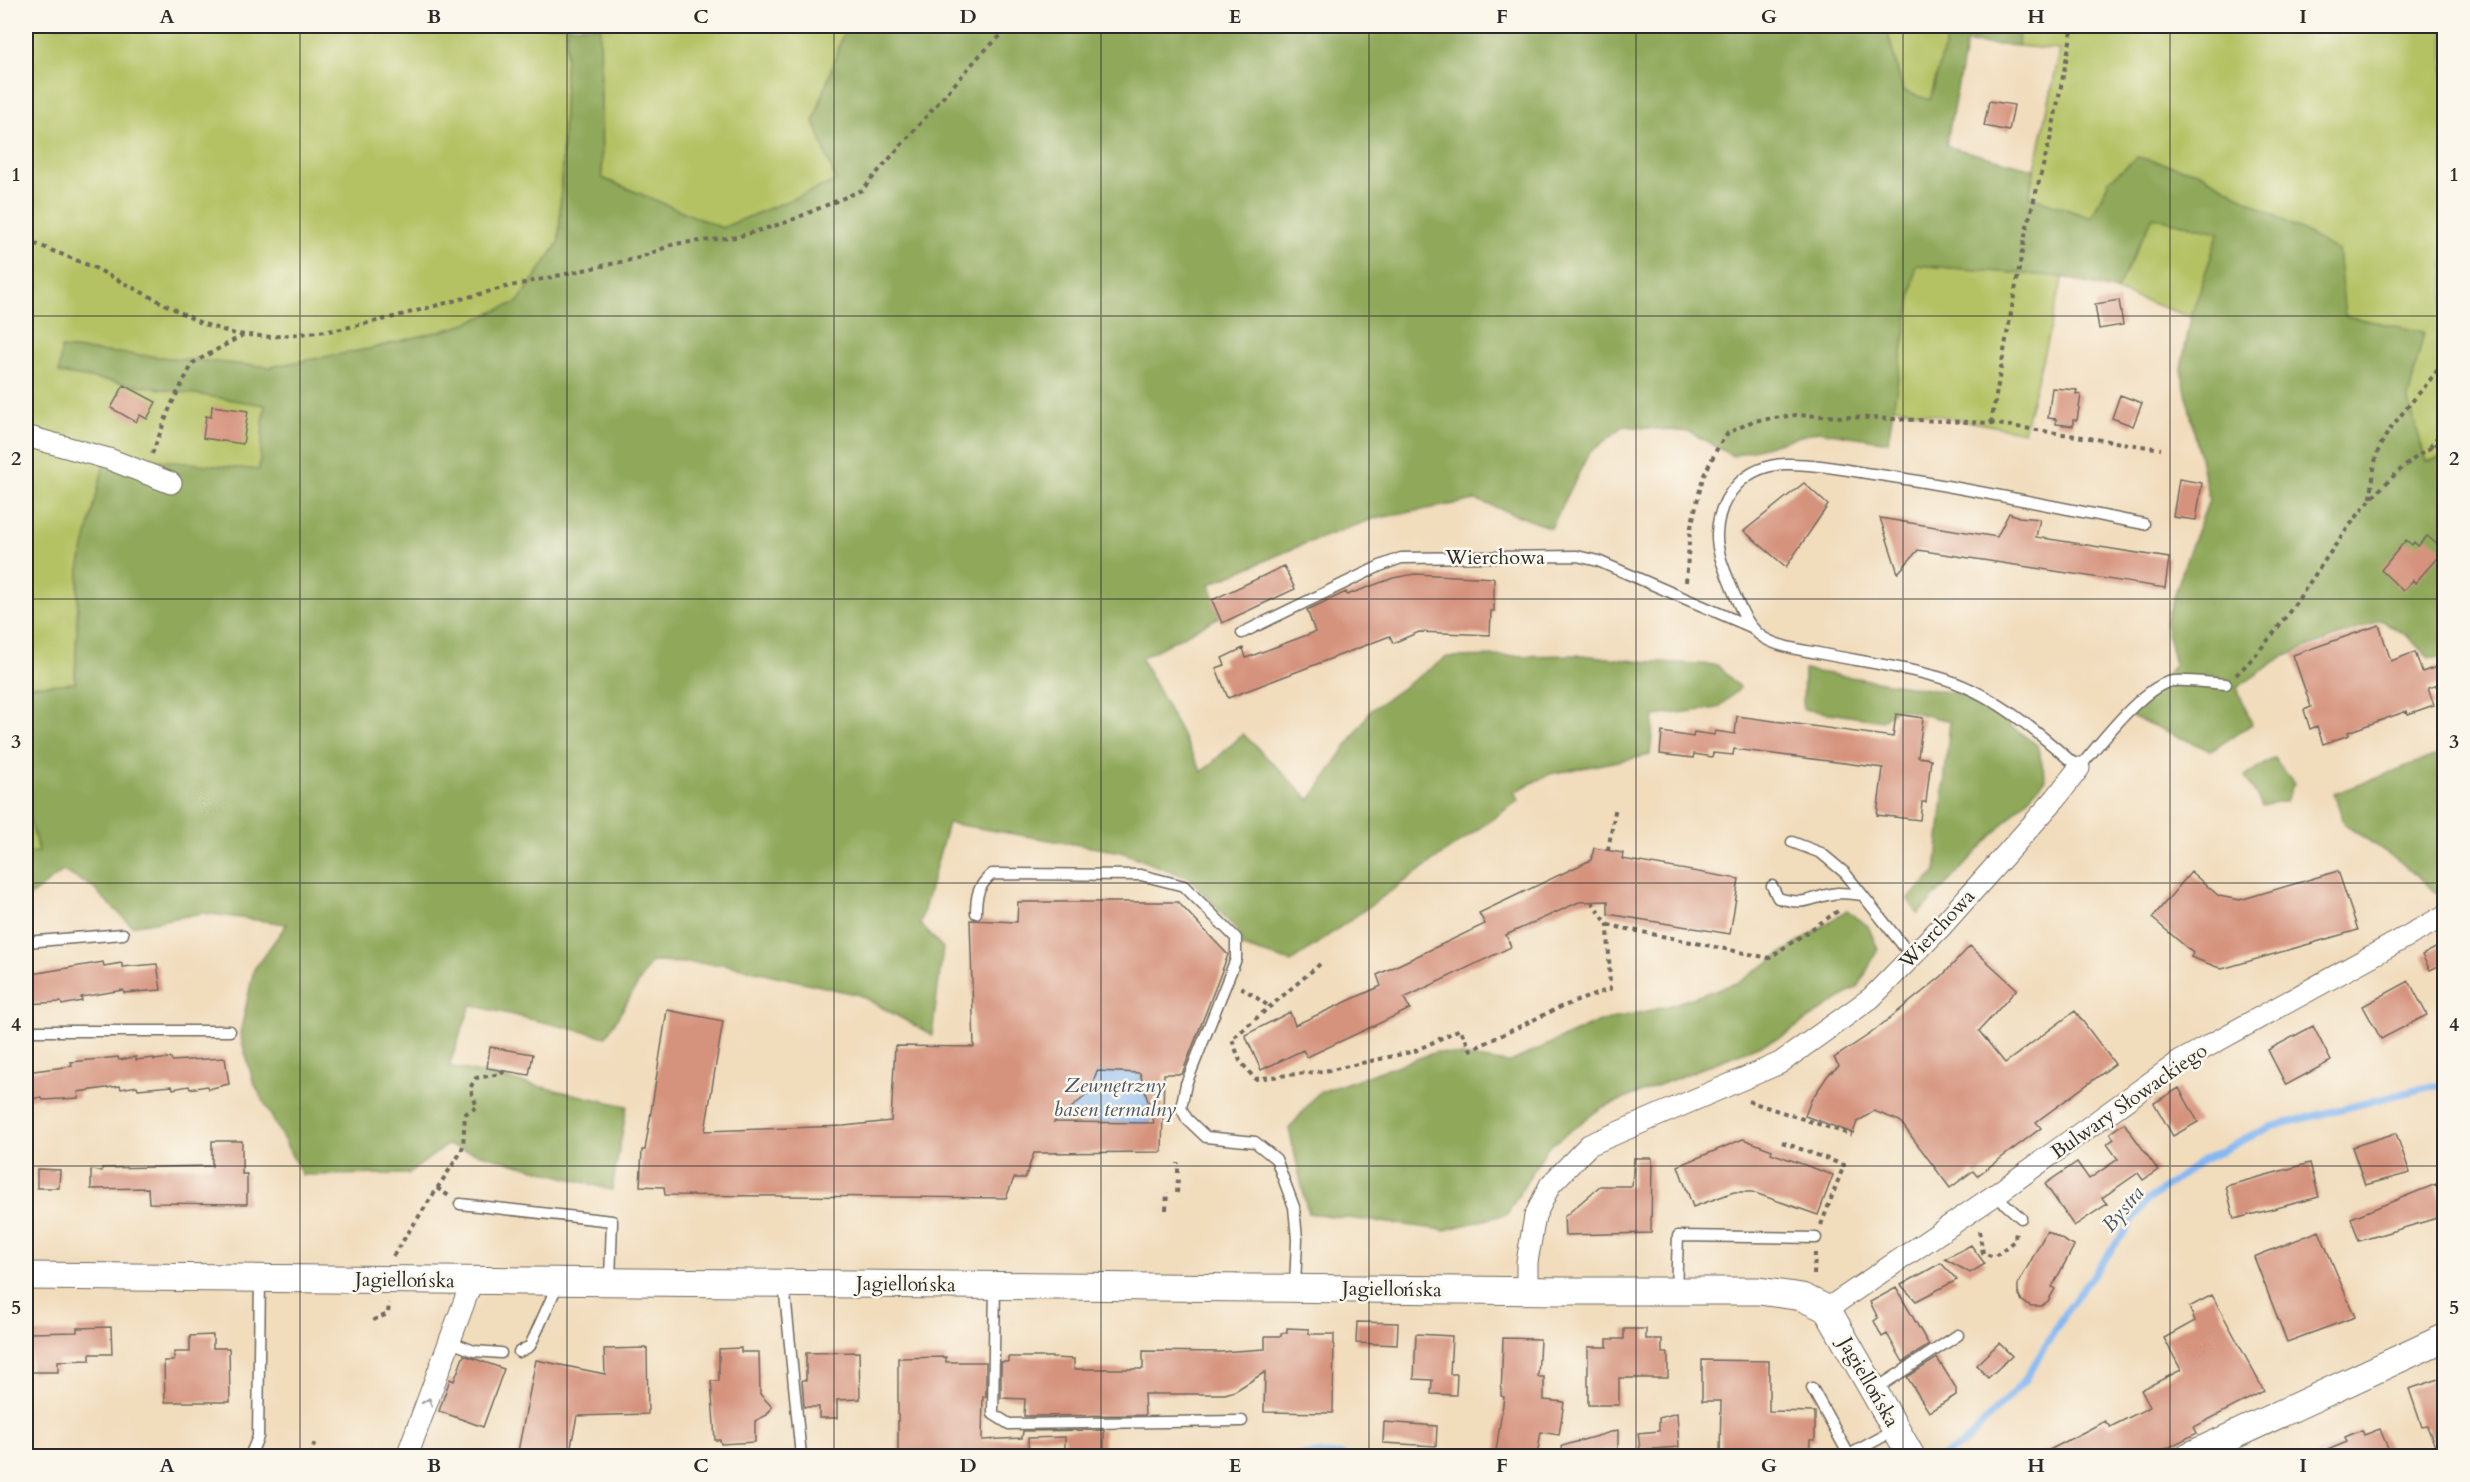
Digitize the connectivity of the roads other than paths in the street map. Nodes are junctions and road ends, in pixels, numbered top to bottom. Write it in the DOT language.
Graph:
graph roads {
  1 [pos="26,436"];
  2 [pos="171,483"];
  3 [pos="2144,524"];
  4 [pos="1752,627"];
  5 [pos="1242,633"];
  6 [pos="2226,684"];
  7 [pos="2079,768"];
  8 [pos="1792,842"];
  9 [pos="1772,886"];
  10 [pos="1862,895"];
  11 [pos="976,913"];
  12 [pos="2445,916"];
  13 [pos="123,934"];
  14 [pos="26,942"];
  15 [pos="1912,957"];
  16 [pos="26,1031"];
  17 [pos="230,1031"];
  18 [pos="2001,1202"];
  19 [pos="460,1204"];
  20 [pos="2021,1218"];
  21 [pos="1816,1238"];
  22 [pos="26,1276"];
  23 [pos="260,1278"];
  24 [pos="472,1281"];
  25 [pos="560,1281"];
  26 [pos="610,1281"];
  27 [pos="784,1283"];
  28 [pos="995,1285"];
  29 [pos="1295,1287"];
  30 [pos="1527,1290"];
  31 [pos="1676,1292"];
  32 [pos="1827,1309"];
  33 [pos="1958,1335"];
  34 [pos="2445,1338"];
  35 [pos="451,1342"];
  36 [pos="501,1353"];
  37 [pos="519,1353"];
  38 [pos="1812,1388"];
  39 [pos="1874,1390"];
  40 [pos="1242,1421"];
  41 [pos="1903,1441"];
  42 [pos="249,1456"];
  43 [pos="407,1456"];
  44 [pos="801,1456"];
  45 [pos="2189,1456"];
  1 -- 2 [label="street"];
  3 -- 4 [label="lane, Wierchowa"];
  4 -- 5 [label="lane, Wierchowa"];
  4 -- 7 [label="lane, Wierchowa"];
  6 -- 7 [label="lane"];
  7 -- 15 [label="street, Wierchowa"];
  8 -- 10 [label="lane"];
  9 -- 10 [label="lane"];
  10 -- 15 [label="lane"];
  11 -- 29 [label="lane"];
  12 -- 18 [label="street, Bulwary Słowackiego"];
  13 -- 14 [label="lane"];
  15 -- 30 [label="street, Wierchowa"];
  16 -- 17 [label="lane"];
  18 -- 20 [label="lane"];
  18 -- 32 [label="street, Bulwary Słowackiego"];
  19 -- 26 [label="lane"];
  21 -- 31 [label="lane"];
  22 -- 23 [label="street, Jagiellońska"];
  23 -- 24 [label="street, Jagiellońska"];
  23 -- 42 [label="lane"];
  24 -- 25 [label="street, Jagiellońska"];
  24 -- 35 [label="street"];
  25 -- 26 [label="street, Jagiellońska"];
  25 -- 37 [label="lane"];
  26 -- 27 [label="street, Jagiellońska"];
  27 -- 28 [label="street, Jagiellońska"];
  27 -- 44 [label="lane"];
  28 -- 29 [label="street, Jagiellońska"];
  28 -- 40 [label="lane"];
  29 -- 30 [label="street, Jagiellońska"];
  30 -- 31 [label="street, Jagiellońska"];
  31 -- 32 [label="street, Jagiellońska"];
  32 -- 39 [label="street, Jagiellońska"];
  33 -- 39 [label="lane"];
  34 -- 45 [label="street"];
  35 -- 36 [label="lane"];
  43 -- 35 [label="street, one-way"];
  38 -- 41 [label="lane"];
  39 -- 41 [label="street, Jagiellońska"];
}
